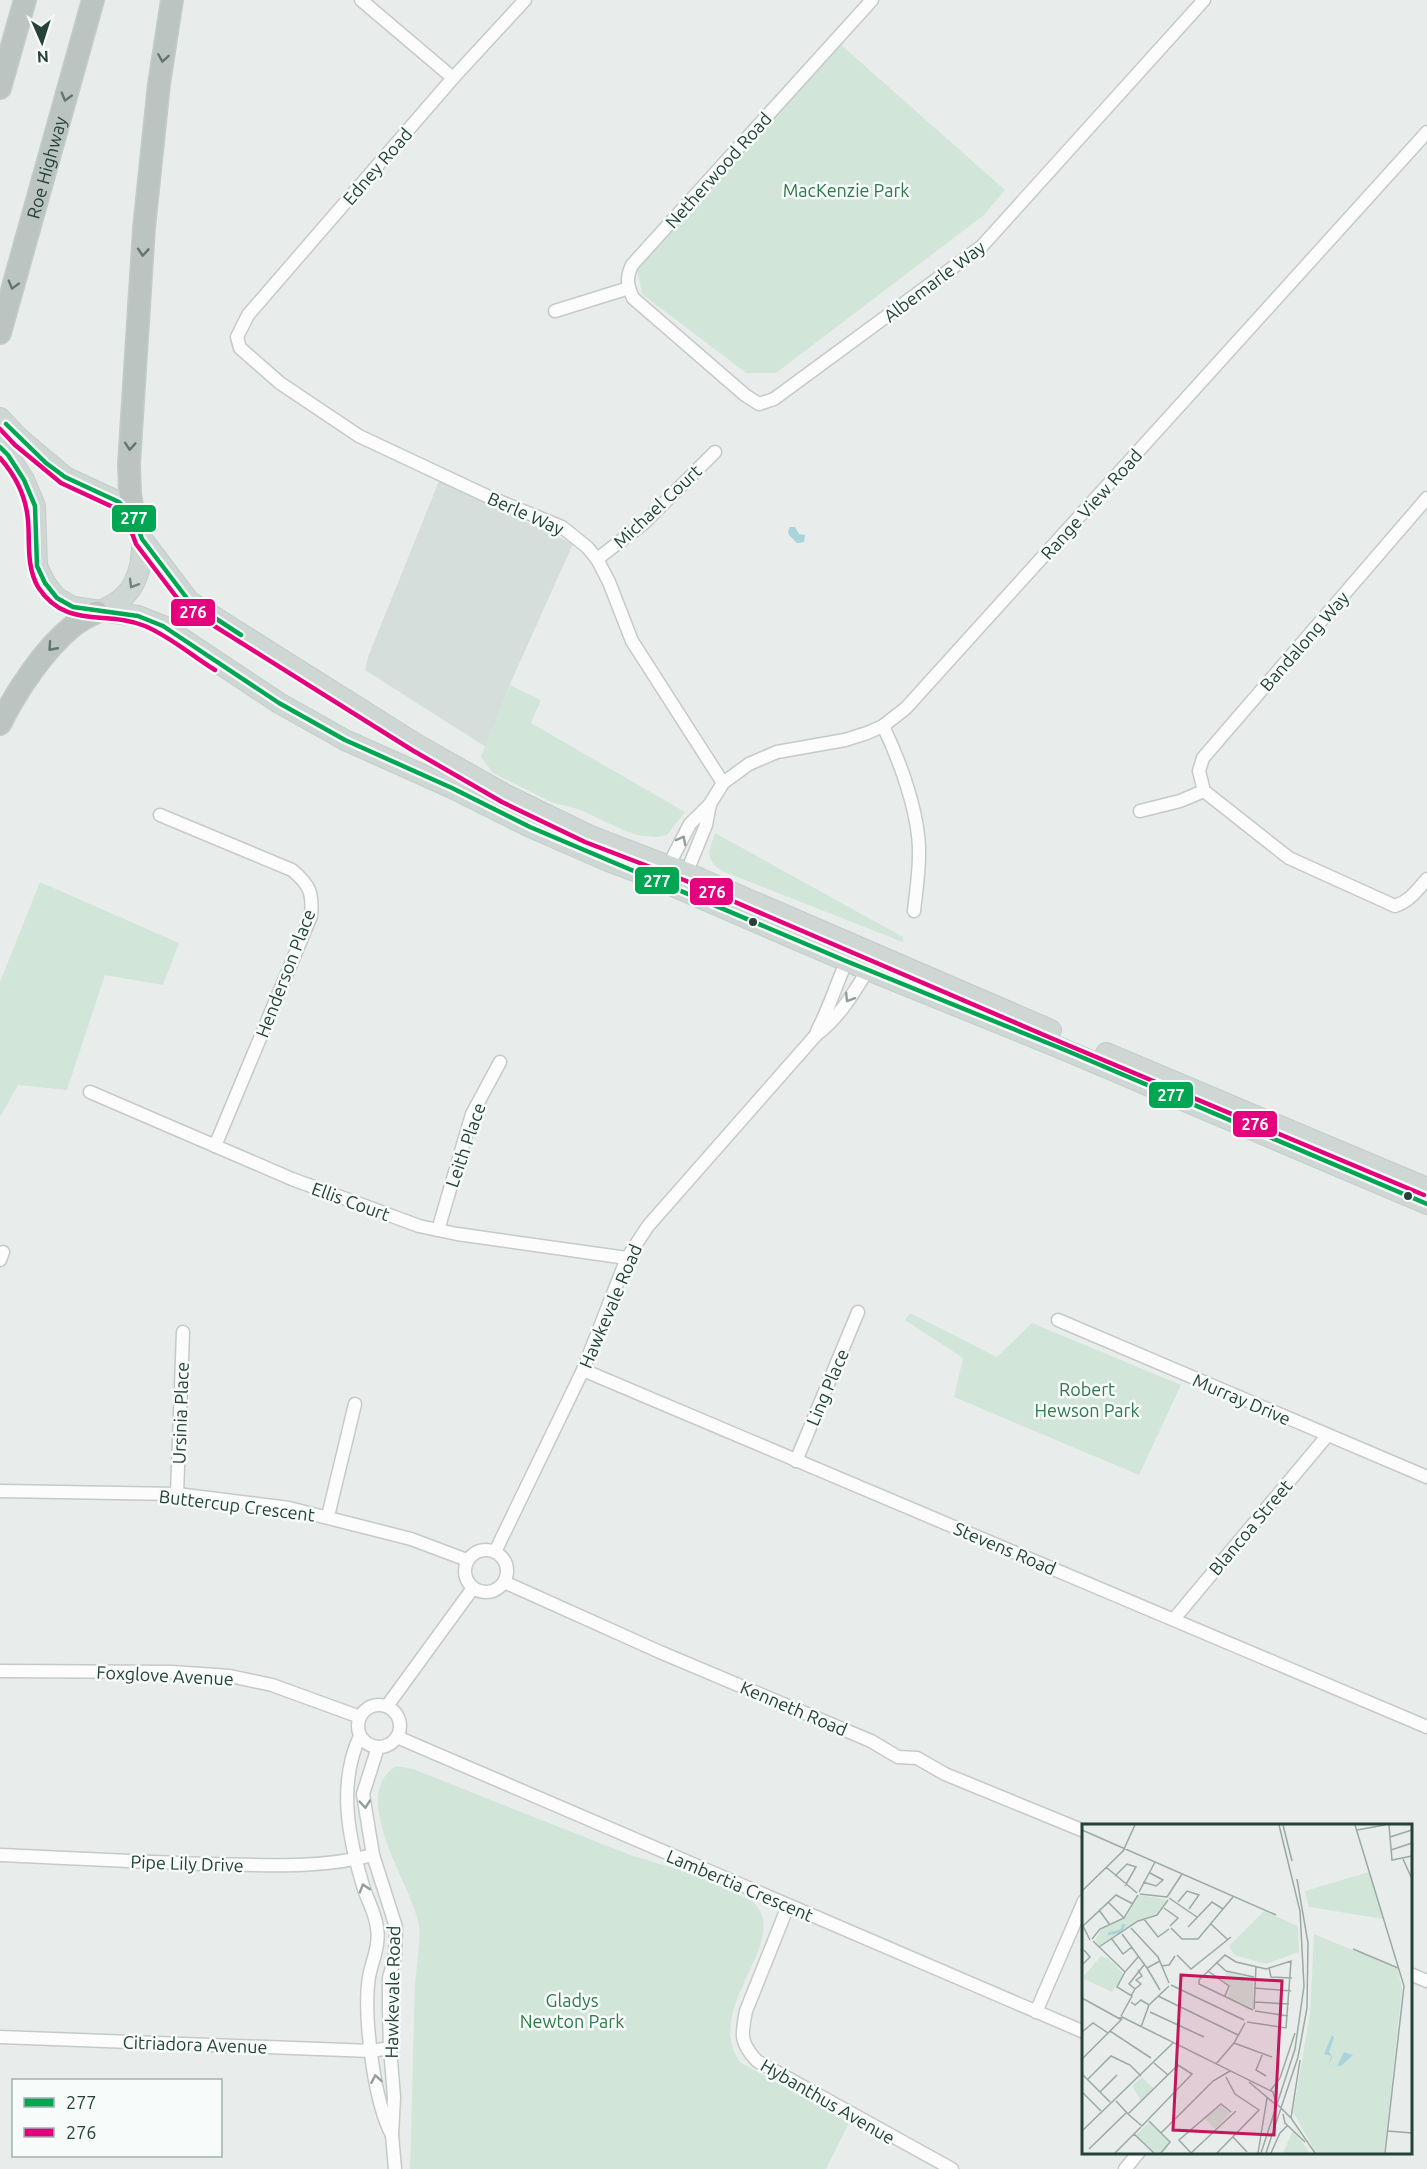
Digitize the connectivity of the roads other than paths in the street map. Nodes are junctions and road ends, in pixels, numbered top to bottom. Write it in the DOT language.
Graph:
graph roads {
  1 [pos="25,0"];
  2 [pos="93,0"];
  3 [pos="172,0"];
  4 [pos="361,0"];
  5 [pos="525,0"];
  6 [pos="872,0"];
  7 [pos="1204,0"];
  8 [pos="453,78"];
  9 [pos="0,88"];
  10 [pos="1427,132"];
  11 [pos="628,288"];
  12 [pos="555,311"];
  13 [pos="0,333"];
  14 [pos="237,337"];
  15 [pos="0,417"];
  16 [pos="4,451"];
  17 [pos="715,452"];
  18 [pos="1427,498"];
  19 [pos="134,519"];
  20 [pos="142,539"];
  21 [pos="597,560"];
  22 [pos="97,612"];
  23 [pos="0,724"];
  24 [pos="883,726"];
  25 [pos="723,783"];
  26 [pos="1204,791"];
  27 [pos="710,804"];
  28 [pos="1140,811"];
  29 [pos="160,815"];
  30 [pos="673,877"];
  31 [pos="1427,879"];
  32 [pos="914,911"];
  33 [pos="850,953"];
  34 [pos="872,962"];
  35 [pos="816,1035"];
  36 [pos="500,1062"];
  37 [pos="90,1092"];
  38 [pos="215,1146"];
  39 [pos="1427,1188"];
  40 [pos="1427,1204"];
  41 [pos="438,1230"];
  42 [pos="627,1258"];
  43 [pos="858,1312"];
  44 [pos="1058,1320"];
  45 [pos="183,1332"];
  46 [pos="583,1370"];
  47 [pos="355,1404"];
  48 [pos="1327,1436"];
  49 [pos="796,1461"];
  50 [pos="1427,1477"];
  51 [pos="0,1491"];
  52 [pos="177,1494"];
  53 [pos="328,1516"];
  54 [pos="495,1552"];
  55 [pos="467,1560"];
  56 [pos="504,1582"];
  57 [pos="473,1588"];
  58 [pos="1174,1619"];
  59 [pos="0,1671"];
  60 [pos="387,1706"];
  61 [pos="360,1717"];
  62 [pos="1427,1727"];
  63 [pos="360,1736"];
  64 [pos="397,1737"];
  65 [pos="378,1747"];
  66 [pos="1082,1831"];
  67 [pos="373,1855"];
  68 [pos="0,1856"];
  69 [pos="355,1859"];
  70 [pos="1082,1903"];
  71 [pos="788,1906"];
  72 [pos="1412,1975"];
  73 [pos="1427,1981"];
  74 [pos="1036,2012"];
  75 [pos="1082,2032"];
  76 [pos="0,2037"];
  77 [pos="390,2048"];
  78 [pos="371,2051"];
  79 [pos="392,2135"];
  80 [pos="1137,2154"];
  81 [pos="395,2169"];
  82 [pos="952,2169"];
  83 [pos="1125,2169"];
  1 -- 9 [label="highway"];
  2 -- 13 [label="highway, Roe Highway, one-way"];
  3 -- 19 [label="highway, one-way"];
  4 -- 8 [label="street"];
  5 -- 8 [label="street, Edney Road"];
  6 -- 11 [label="street, Netherwood Road"];
  7 -- 11 [label="street, Albemarle Way"];
  8 -- 14 [label="street, Edney Road"];
  10 -- 24 [label="street, Range View Road"];
  11 -- 12 [label="street"];
  14 -- 21 [label="street, Berle Way"];
  15 -- 19 [label="main road"];
  16 -- 22 [label="main road"];
  17 -- 21 [label="street, Michael Court"];
  18 -- 26 [label="street, Bandalong Way"];
  19 -- 20 [label="main road"];
  20 -- 22 [label="main road, one-way"];
  20 -- 30 [label="main road"];
  21 -- 25 [label="street, Berle Way"];
  22 -- 23 [label="highway, one-way"];
  22 -- 30 [label="main road"];
  24 -- 25 [label="street, Range View Road"];
  24 -- 32 [label="street"];
  25 -- 27 [label="street, Range View Road"];
  26 -- 28 [label="street"];
  26 -- 31 [label="street"];
  27 -- 30 [label="street, Range View Road"];
  30 -- 27 [label="street, Range View Road, one-way"];
  29 -- 38 [label="street, Henderson Place"];
  30 -- 33 [label="main road"];
  33 -- 34 [label="main road"];
  33 -- 35 [label="street, Hawkevale Road"];
  34 -- 35 [label="street, Hawkevale Road, one-way"];
  34 -- 39 [label="main road"];
  34 -- 40 [label="main road"];
  35 -- 42 [label="street, Hawkevale Road"];
  36 -- 41 [label="street, Leith Place"];
  37 -- 38 [label="street, Ellis Court"];
  38 -- 41 [label="street, Ellis Court"];
  41 -- 42 [label="street, Ellis Court"];
  42 -- 46 [label="street, Hawkevale Road"];
  43 -- 49 [label="street, Ling Place"];
  44 -- 48 [label="street, Murray Drive"];
  45 -- 52 [label="street, Ursinia Place"];
  46 -- 49 [label="street, Stevens Road"];
  46 -- 54 [label="street, Hawkevale Road"];
  47 -- 53 [label="street"];
  48 -- 50 [label="street, Murray Drive"];
  48 -- 58 [label="street, Blancoa Street"];
  49 -- 58 [label="street, Stevens Road"];
  51 -- 52 [label="street, Buttercup Crescent"];
  52 -- 53 [label="street, Buttercup Crescent"];
  53 -- 55 [label="street, Buttercup Crescent"];
  54 -- 55 [label="street"];
  54 -- 56 [label="street"];
  55 -- 57 [label="street"];
  56 -- 57 [label="street"];
  56 -- 66 [label="street, Kenneth Road"];
  57 -- 60 [label="street"];
  58 -- 62 [label="street, Stevens Road"];
  59 -- 61 [label="street, Foxglove Avenue"];
  60 -- 61 [label="street"];
  60 -- 64 [label="street"];
  61 -- 63 [label="street, Hawkevale Road"];
  63 -- 65 [label="street"];
  63 -- 69 [label="street, Hawkevale Road"];
  64 -- 65 [label="street"];
  64 -- 71 [label="street, Lambertia Crescent"];
  65 -- 67 [label="street, Hawkevale Road, one-way"];
  67 -- 69 [label="street, Pipe Lily Drive"];
  67 -- 77 [label="street, Hawkevale Road"];
  68 -- 69 [label="street, Pipe Lily Drive"];
  78 -- 69 [label="street, Hawkevale Road, one-way"];
  70 -- 74 [label="street"];
  71 -- 74 [label="street, Lambertia Crescent"];
  71 -- 82 [label="street, Hybanthus Avenue"];
  72 -- 73 [label="street"];
  74 -- 75 [label="street, Lambertia Crescent"];
  76 -- 78 [label="street, Citriadora Avenue"];
  77 -- 78 [label="street, Citriadora Avenue"];
  77 -- 79 [label="street, Hawkevale Road"];
  79 -- 78 [label="street, Hawkevale Road, one-way"];
  79 -- 81 [label="street, Hawkevale Road"];
  80 -- 83 [label="street"];
}
